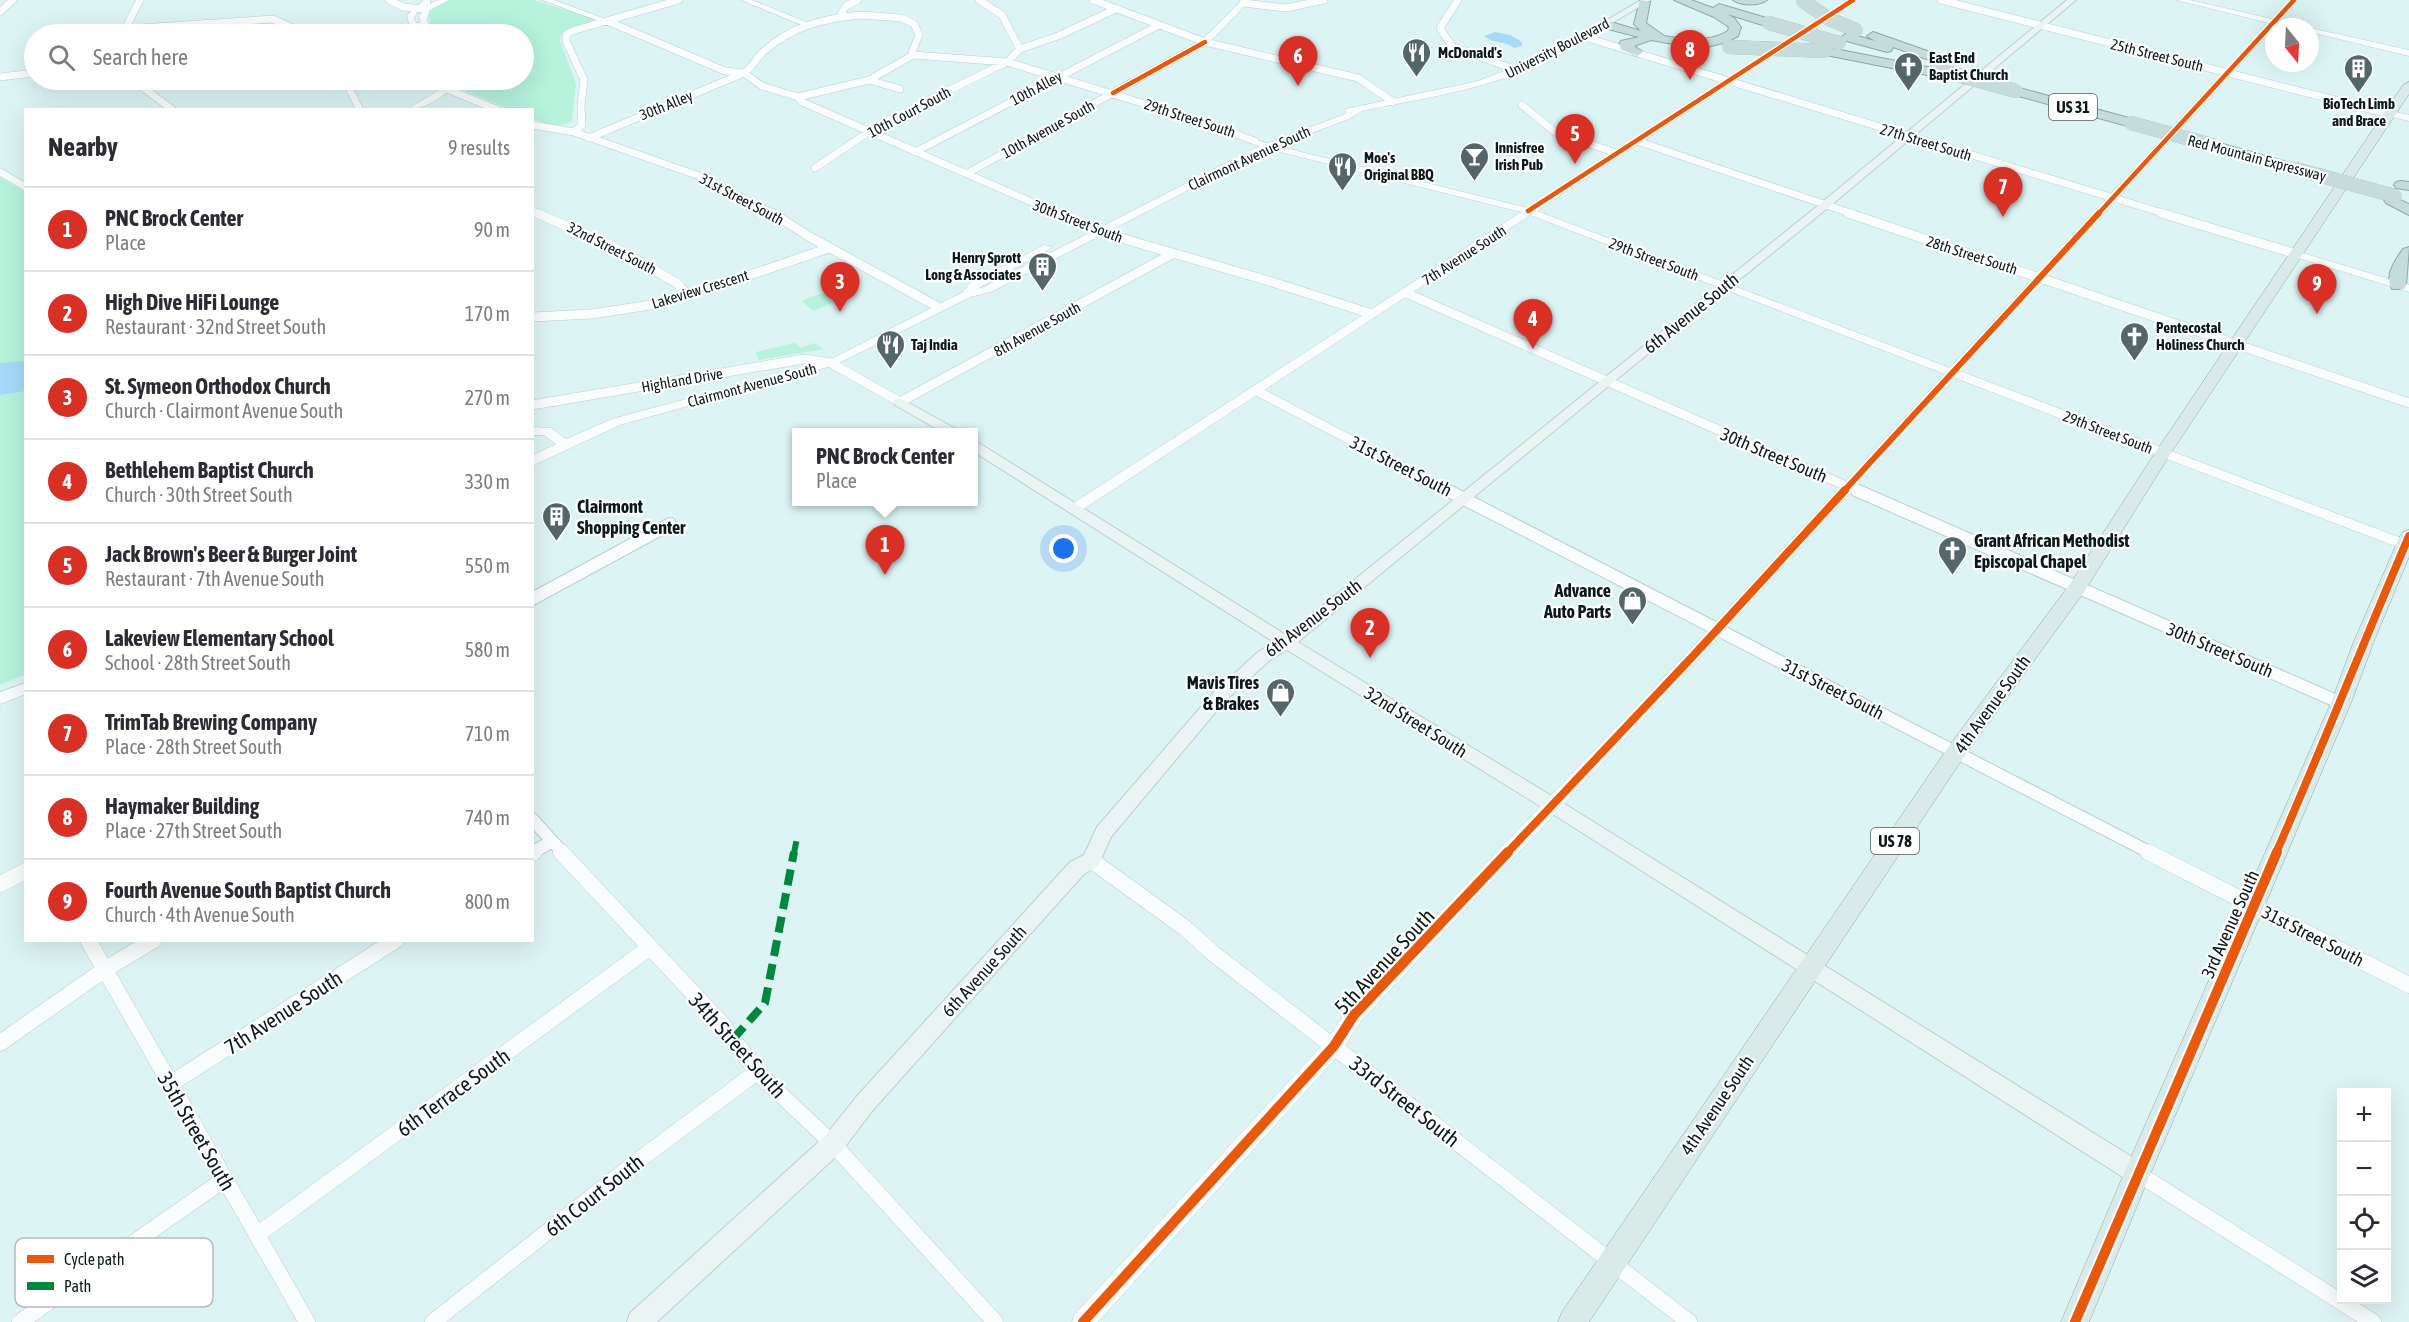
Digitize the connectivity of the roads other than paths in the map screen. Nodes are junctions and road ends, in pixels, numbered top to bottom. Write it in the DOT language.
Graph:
graph roads {
  1 [pos="13,0"];
  2 [pos="140,0"];
  3 [pos="389,0"];
  4 [pos="432,0"];
  5 [pos="445,0"];
  6 [pos="546,0"];
  7 [pos="563,0"];
  8 [pos="662,0"];
  9 [pos="679,0"];
  10 [pos="745,0"];
  11 [pos="858,0"];
  12 [pos="979,0"];
  13 [pos="1093,0"];
  14 [pos="1324,0"];
  15 [pos="1458,0"];
  16 [pos="1719,0"];
  17 [pos="1739,0"];
  18 [pos="1761,0"];
  19 [pos="1802,0"];
  20 [pos="1853,0"];
  21 [pos="1941,0"];
  22 [pos="2072,0"];
  23 [pos="2180,0"];
  24 [pos="2294,0"];
  25 [pos="1245,1"];
  26 [pos="1645,1"];
  27 [pos="1688,1"];
  28 [pos="414,9"];
  29 [pos="426,9"];
  30 [pos="1116,9"];
  31 [pos="0,12"];
  32 [pos="841,15"];
  33 [pos="609,18"];
  34 [pos="2278,18"];
  35 [pos="1773,20"];
  36 [pos="2265,20"];
  37 [pos="128,24"];
  38 [pos="216,24"];
  39 [pos="284,24"];
  40 [pos="412,24"];
  41 [pos="424,24"];
  42 [pos="807,24"];
  43 [pos="1159,25"];
  44 [pos="2041,25"];
  45 [pos="1593,30"];
  46 [pos="2265,32"];
  47 [pos="2319,32"];
  48 [pos="1848,37"];
  49 [pos="1662,38"];
  50 [pos="1450,40"];
  51 [pos="1645,40"];
  52 [pos="1205,42"];
  53 [pos="1020,49"];
  54 [pos="1637,52"];
  55 [pos="2409,53"];
  56 [pos="913,55"];
  57 [pos="1007,62"];
  58 [pos="1526,66"];
  59 [pos="1939,67"];
  60 [pos="1516,70"];
  61 [pos="744,73"];
  62 [pos="2227,73"];
  63 [pos="24,74"];
  64 [pos="0,77"];
  65 [pos="1058,77"];
  66 [pos="869,80"];
  67 [pos="1730,82"];
  68 [pos="2409,85"];
  69 [pos="2021,86"];
  70 [pos="900,89"];
  71 [pos="150,90"];
  72 [pos="350,90"];
  73 [pos="452,90"];
  74 [pos="1113,93"];
  75 [pos="798,97"];
  76 [pos="1393,102"];
  77 [pos="1522,105"];
  78 [pos="171,108"];
  79 [pos="359,108"];
  80 [pos="414,108"];
  81 [pos="426,108"];
  82 [pos="493,108"];
  83 [pos="1358,110"];
  84 [pos="2390,114"];
  85 [pos="2409,118"];
  86 [pos="2134,120"];
  87 [pos="534,125"];
  88 [pos="574,132"];
  89 [pos="868,132"];
  90 [pos="1907,136"];
  91 [pos="589,138"];
  92 [pos="1255,141"];
  93 [pos="1637,141"];
  94 [pos="2215,142"];
  95 [pos="1267,146"];
  96 [pos="915,152"];
  97 [pos="1619,154"];
  98 [pos="2297,167"];
  99 [pos="815,168"];
  100 [pos="0,172"];
  101 [pos="966,174"];
  102 [pos="24,186"];
  103 [pos="2402,192"];
  104 [pos="2112,199"];
  105 [pos="1825,205"];
  106 [pos="2409,210"];
  107 [pos="1528,211"];
  108 [pos="534,212"];
  109 [pos="1088,227"];
  110 [pos="1100,232"];
  111 [pos="829,248"];
  112 [pos="2409,252"];
  113 [pos="1172,254"];
  114 [pos="2296,254"];
  115 [pos="2040,278"];
  116 [pos="2406,284"];
  117 [pos="1725,286"];
  118 [pos="686,293"];
  119 [pos="1406,293"];
  120 [pos="967,294"];
  121 [pos="938,307"];
  122 [pos="1372,314"];
  123 [pos="534,317"];
  124 [pos="2235,345"];
  125 [pos="831,363"];
  126 [pos="1952,374"];
  127 [pos="1606,381"];
  128 [pos="1257,391"];
  129 [pos="900,402"];
  130 [pos="2409,403"];
  131 [pos="534,405"];
  132 [pos="944,428"];
  133 [pos="534,431"];
  134 [pos="565,444"];
  135 [pos="978,449"];
  136 [pos="2163,453"];
  137 [pos="534,461"];
  138 [pos="1849,487"];
  139 [pos="1465,499"];
  140 [pos="1074,509"];
  141 [pos="670,524"];
  142 [pos="2408,543"];
  143 [pos="2078,588"];
  144 [pos="534,598"];
  145 [pos="1717,631"];
  146 [pos="1288,642"];
  147 [pos="24,689"];
  148 [pos="0,698"];
  149 [pos="2341,703"];
  150 [pos="1956,752"];
  151 [pos="1554,806"];
  152 [pos="534,821"];
  153 [pos="552,841"];
  154 [pos="534,852"];
  155 [pos="1092,860"];
  156 [pos="24,872"];
  157 [pos="0,884"];
  158 [pos="2254,906"];
  159 [pos="89,942"];
  160 [pos="151,942"];
  161 [pos="393,942"];
  162 [pos="649,948"];
  163 [pos="1810,967"];
  164 [pos="104,970"];
  165 [pos="2409,985"];
  166 [pos="0,1043"];
  167 [pos="1334,1046"];
  168 [pos="757,1072"];
  169 [pos="170,1084"];
  170 [pos="833,1144"];
  171 [pos="2137,1173"];
  172 [pos="225,1179"];
  173 [pos="257,1235"];
  174 [pos="141,1238"];
  175 [pos="1612,1261"];
  176 [pos="42,1307"];
  177 [pos="21,1322"];
  178 [pos="308,1322"];
  179 [pos="433,1322"];
  180 [pos="639,1322"];
  181 [pos="995,1322"];
  182 [pos="1083,1322"];
  183 [pos="1572,1322"];
  184 [pos="1689,1322"];
  185 [pos="2075,1322"];
  186 [pos="2373,1322"];
  1 -- 31 [label="street"];
  2 -- 37 [label="street"];
  3 -- 28 [label="street"];
  4 -- 28 [label="street"];
  5 -- 29 [label="street"];
  6 -- 33 [label="street"];
  7 -- 33 [label="street"];
  8 -- 33 [label="street"];
  9 -- 33 [label="street"];
  10 -- 42 [label="street"];
  11 -- 32 [label="street"];
  12 -- 53 [label="street"];
  13 -- 30 [label="street"];
  14 -- 25 [label="street"];
  15 -- 50 [label="street"];
  16 -- 35 [label="highway, Red Mountain Expressway / US 31"];
  17 -- 18 [label="highway"];
  19 -- 48 [label="highway, bridge"];
  20 -- 67 [label="street, 7th Avenue South"];
  21 -- 44 [label="street, 25th Street South"];
  22 -- 44 [label="main road, 6th Avenue South"];
  23 -- 36 [label="street"];
  24 -- 34 [label="street, 5th Avenue South"];
  25 -- 52 [label="street, 10th Avenue South"];
  26 -- 45 [label="main road, University Boulevard"];
  26 -- 49 [label="highway"];
  27 -- 35 [label="highway, Red Mountain Expressway / US 31"];
  27 -- 49 [label="highway"];
  28 -- 29 [label="street"];
  28 -- 40 [label="street"];
  29 -- 41 [label="street"];
  30 -- 43 [label="street"];
  30 -- 53 [label="street"];
  32 -- 42 [label="street"];
  32 -- 56 [label="street"];
  33 -- 61 [label="street"];
  33 -- 88 [label="street"];
  35 -- 48 [label="highway, Red Mountain Expressway / US 31, bridge"];
  38 -- 39 [label="street"];
  42 -- 61 [label="street"];
  43 -- 52 [label="street"];
  43 -- 65 [label="street, 10th Alley"];
  44 -- 62 [label="street, 25th Street South"];
  44 -- 90 [label="main road, 6th Avenue South"];
  45 -- 49 [label="highway"];
  45 -- 51 [label="highway"];
  45 -- 54 [label="street, 27th Street South"];
  45 -- 58 [label="street, University Boulevard"];
  46 -- 62 [label="street, 5th Avenue South"];
  47 -- 55 [label="street"];
  48 -- 59 [label="highway, Red Mountain Expressway / US 31"];
  48 -- 59 [label="highway"];
  50 -- 58 [label="street"];
  50 -- 60 [label="street"];
  51 -- 54 [label="highway"];
  51 -- 59 [label="highway, bridge"];
  52 -- 74 [label="street, 10th Avenue South"];
  52 -- 76 [label="street"];
  53 -- 57 [label="street, 10th Court South"];
  54 -- 67 [label="street, 27th Street South"];
  56 -- 57 [label="street, 29th Street South"];
  56 -- 66 [label="street"];
  57 -- 65 [label="street, 29th Street South"];
  57 -- 89 [label="street, 10th Court South"];
  58 -- 60 [label="street, University Boulevard"];
  59 -- 69 [label="highway, Red Mountain Expressway / US 31"];
  59 -- 69 [label="highway, Red Mountain Expressway / US 31, bridge"];
  60 -- 76 [label="street, University Boulevard"];
  61 -- 75 [label="street"];
  61 -- 91 [label="street, 30th Alley"];
  62 -- 84 [label="street, 25th Street South"];
  62 -- 104 [label="street, 5th Avenue South"];
  63 -- 64 [label="street"];
  65 -- 74 [label="street, 29th Street South"];
  65 -- 96 [label="street, 10th Alley"];
  66 -- 70 [label="street"];
  66 -- 75 [label="street"];
  67 -- 90 [label="street, 27th Street South"];
  67 -- 93 [label="street, 7th Avenue South"];
  68 -- 84 [label="main road, 4th Avenue South / US 78"];
  69 -- 86 [label="highway, Red Mountain Expressway / US 31"];
  69 -- 86 [label="highway, Red Mountain Expressway / US 31"];
  71 -- 78 [label="street"];
  72 -- 79 [label="street"];
  73 -- 80 [label="street"];
  73 -- 81 [label="street"];
  73 -- 82 [label="street"];
  74 -- 92 [label="street, 29th Street South"];
  74 -- 101 [label="street, 10th Avenue South"];
  75 -- 89 [label="street, 30th Street South"];
  76 -- 83 [label="street, University Boulevard"];
  77 -- 97 [label="street"];
  83 -- 92 [label="street, Clairmont Avenue South"];
  83 -- 95 [label="street, Clairmont Avenue South"];
  84 -- 85 [label="street, 25th Street South"];
  84 -- 114 [label="main road, 4th Avenue South / US 78"];
  86 -- 94 [label="highway, Red Mountain Expressway / US 31, bridge"];
  87 -- 88 [label="street, 31st Street South"];
  88 -- 91 [label="street, 31st Street South"];
  89 -- 96 [label="street, 30th Street South"];
  89 -- 99 [label="street, 10th Court South"];
  90 -- 104 [label="street, 27th Street South"];
  90 -- 105 [label="main road, 6th Avenue South"];
  91 -- 111 [label="street, 31st Street South"];
  92 -- 95 [label="street, 29th Street South"];
  92 -- 109 [label="street, Clairmont Avenue South"];
  93 -- 97 [label="street, 7th Avenue South"];
  93 -- 105 [label="street, 28th Street South"];
  94 -- 98 [label="highway, Red Mountain Expressway / US 31"];
  94 -- 98 [label="highway, Red Mountain Expressway / US 31"];
  95 -- 107 [label="street, 29th Street South"];
  95 -- 110 [label="street, Clairmont Avenue South"];
  96 -- 101 [label="street, 30th Street South"];
  97 -- 107 [label="street, 7th Avenue South"];
  98 -- 103 [label="highway, bridge"];
  98 -- 103 [label="highway, Red Mountain Expressway / US 31"];
  100 -- 102 [label="street"];
  101 -- 109 [label="street, 30th Street South"];
  103 -- 106 [label="highway"];
  104 -- 114 [label="street, 27th Street South"];
  104 -- 115 [label="street, 5th Avenue South"];
  105 -- 115 [label="street, 28th Street South"];
  105 -- 117 [label="main road, 6th Avenue South"];
  107 -- 117 [label="street, 29th Street South"];
  107 -- 119 [label="street, 7th Avenue South"];
  108 -- 118 [label="street, 32nd Street South"];
  109 -- 110 [label="street, 30th Street South"];
  109 -- 120 [label="street, Clairmont Avenue South"];
  110 -- 113 [label="street, 30th Street South"];
  110 -- 120 [label="street, Clairmont Avenue South"];
  111 -- 118 [label="street, Lakeview Crescent"];
  111 -- 121 [label="street, 31st Street South"];
  112 -- 116 [label="highway"];
  113 -- 122 [label="street, 30th Street South"];
  113 -- 129 [label="street, 8th Avenue South"];
  114 -- 116 [label="street, 27th Street South"];
  114 -- 124 [label="main road, 4th Avenue South / US 78"];
  115 -- 124 [label="street, 28th Street South"];
  115 -- 126 [label="street, 5th Avenue South"];
  117 -- 126 [label="street, 29th Street South"];
  117 -- 127 [label="main road, 6th Avenue South"];
  118 -- 123 [label="street, Lakeview Crescent"];
  119 -- 122 [label="street, 7th Avenue South"];
  119 -- 127 [label="street, 30th Street South"];
  120 -- 121 [label="street, Clairmont Avenue South"];
  121 -- 125 [label="street, Clairmont Avenue South"];
  122 -- 128 [label="street, 7th Avenue South"];
  124 -- 130 [label="street, 28th Street South"];
  124 -- 136 [label="main road, 4th Avenue South / US 78"];
  125 -- 129 [label="street"];
  125 -- 131 [label="street, Highland Drive"];
  125 -- 134 [label="street, Clairmont Avenue South"];
  126 -- 136 [label="street, 29th Street South"];
  126 -- 138 [label="street, 5th Avenue South"];
  127 -- 138 [label="street, 30th Street South"];
  127 -- 139 [label="main road, 6th Avenue South"];
  128 -- 139 [label="street, 31st Street South"];
  128 -- 140 [label="street, 7th Avenue South"];
  129 -- 132 [label="main road"];
  133 -- 134 [label="street"];
  134 -- 137 [label="street, Clairmont Avenue South"];
  135 -- 140 [label="main road, 32nd Street South"];
  136 -- 142 [label="street, 29th Street South"];
  136 -- 143 [label="main road, 4th Avenue South / US 78"];
  138 -- 143 [label="street, 30th Street South"];
  138 -- 145 [label="street, 5th Avenue South"];
  139 -- 145 [label="street, 31st Street South"];
  139 -- 146 [label="main road, 6th Avenue South"];
  140 -- 146 [label="main road, 32nd Street South"];
  141 -- 144 [label="street"];
  142 -- 149 [label="main road, 3rd Avenue South"];
  143 -- 149 [label="street, 30th Street South"];
  143 -- 150 [label="main road, 4th Avenue South / US 78"];
  145 -- 150 [label="street, 31st Street South"];
  145 -- 151 [label="street, 5th Avenue South"];
  146 -- 151 [label="main road, 32nd Street South"];
  146 -- 155 [label="main road, 6th Avenue South"];
  147 -- 148 [label="street"];
  149 -- 158 [label="main road, 3rd Avenue South"];
  150 -- 158 [label="street, 31st Street South"];
  150 -- 163 [label="main road, 4th Avenue South / US 78"];
  151 -- 163 [label="main road, 32nd Street South"];
  151 -- 167 [label="street, 5th Avenue South"];
  152 -- 153 [label="street, 34th Street South"];
  153 -- 154 [label="street"];
  153 -- 162 [label="street, 34th Street South"];
  155 -- 167 [label="street, 33rd Street South"];
  155 -- 170 [label="main road, 6th Avenue South"];
  156 -- 157 [label="street"];
  158 -- 165 [label="street, 31st Street South"];
  158 -- 171 [label="main road, 3rd Avenue South"];
  159 -- 164 [label="street, 35th Street South"];
  160 -- 164 [label="street"];
  161 -- 169 [label="street, 7th Avenue South"];
  162 -- 168 [label="street, 34th Street South"];
  162 -- 173 [label="street, 6th Terrace South"];
  163 -- 171 [label="main road, 32nd Street South"];
  163 -- 175 [label="main road, 4th Avenue South / US 78"];
  164 -- 166 [label="street"];
  164 -- 169 [label="street, 35th Street South"];
  167 -- 175 [label="street, 33rd Street South"];
  167 -- 182 [label="street, 5th Avenue South"];
  168 -- 170 [label="street, 34th Street South"];
  168 -- 179 [label="street, 6th Court South"];
  169 -- 172 [label="street, 35th Street South"];
  170 -- 180 [label="main road, 6th Avenue South"];
  170 -- 181 [label="street, 34th Street South"];
  171 -- 185 [label="main road, 3rd Avenue South"];
  171 -- 186 [label="street"];
  172 -- 173 [label="street, 35th Street South"];
  172 -- 174 [label="street"];
  173 -- 178 [label="street, 35th Street South"];
  175 -- 183 [label="main road, 4th Avenue South / US 78"];
  175 -- 184 [label="street, 33rd Street South"];
  176 -- 177 [label="street"];
}
